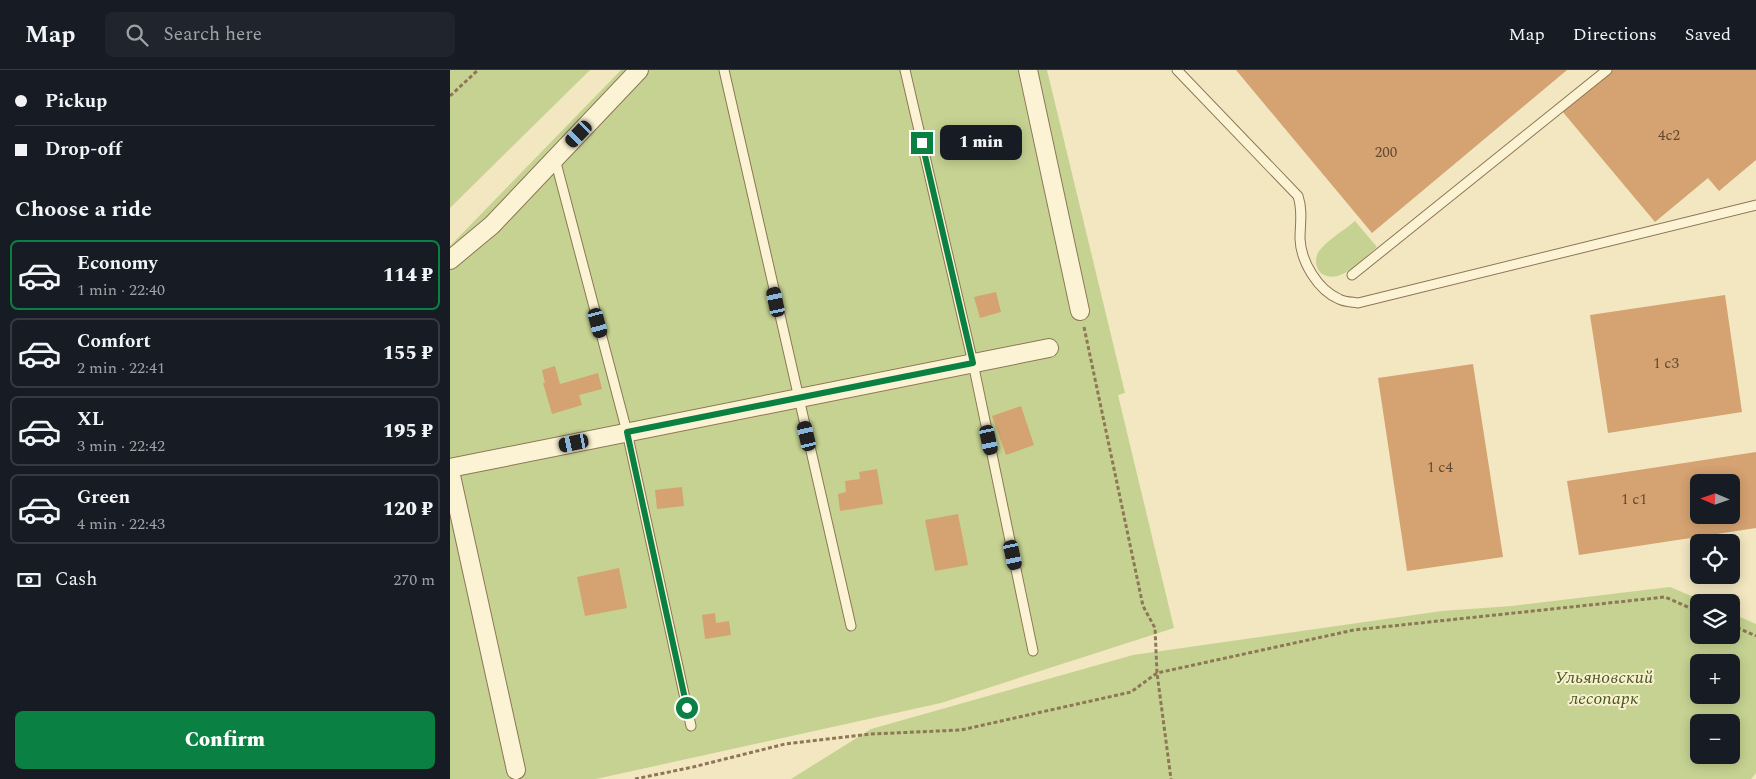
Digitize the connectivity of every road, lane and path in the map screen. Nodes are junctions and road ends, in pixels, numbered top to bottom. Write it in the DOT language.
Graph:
graph roads {
  1 [pos="478,70"];
  2 [pos="639,70"];
  3 [pos="724,70"];
  4 [pos="904,70"];
  5 [pos="1028,70"];
  6 [pos="1177,70"];
  7 [pos="1607,70"];
  8 [pos="450,96"];
  9 [pos="555,159"];
  10 [pos="1756,205"];
  11 [pos="450,260"];
  12 [pos="1352,275"];
  13 [pos="1080,311"];
  14 [pos="1049,348"];
  15 [pos="973,363"];
  16 [pos="798,398"];
  17 [pos="627,432"];
  18 [pos="450,470"];
  19 [pos="1690,608"];
  20 [pos="850,626"];
  21 [pos="1740,629"];
  22 [pos="1756,636"];
  23 [pos="1033,651"];
  24 [pos="1157,674"];
  25 [pos="691,726"];
  26 [pos="516,770"];
  27 [pos="635,779"];
  28 [pos="1171,779"];
  1 -- 8 [label="path"];
  2 -- 9 [label="street"];
  3 -- 16 [label="lane"];
  4 -- 15 [label="lane"];
  5 -- 13 [label="street"];
  6 -- 10 [label="lane"];
  7 -- 12 [label="lane"];
  9 -- 11 [label="street"];
  9 -- 17 [label="lane"];
  13 -- 24 [label="path"];
  14 -- 15 [label="street"];
  15 -- 16 [label="street"];
  15 -- 23 [label="lane"];
  16 -- 17 [label="street"];
  16 -- 20 [label="lane"];
  17 -- 18 [label="street"];
  17 -- 25 [label="lane"];
  18 -- 26 [label="street"];
  19 -- 24 [label="path"];
  21 -- 22 [label="path"];
  24 -- 27 [label="path"];
  24 -- 28 [label="path"];
}
